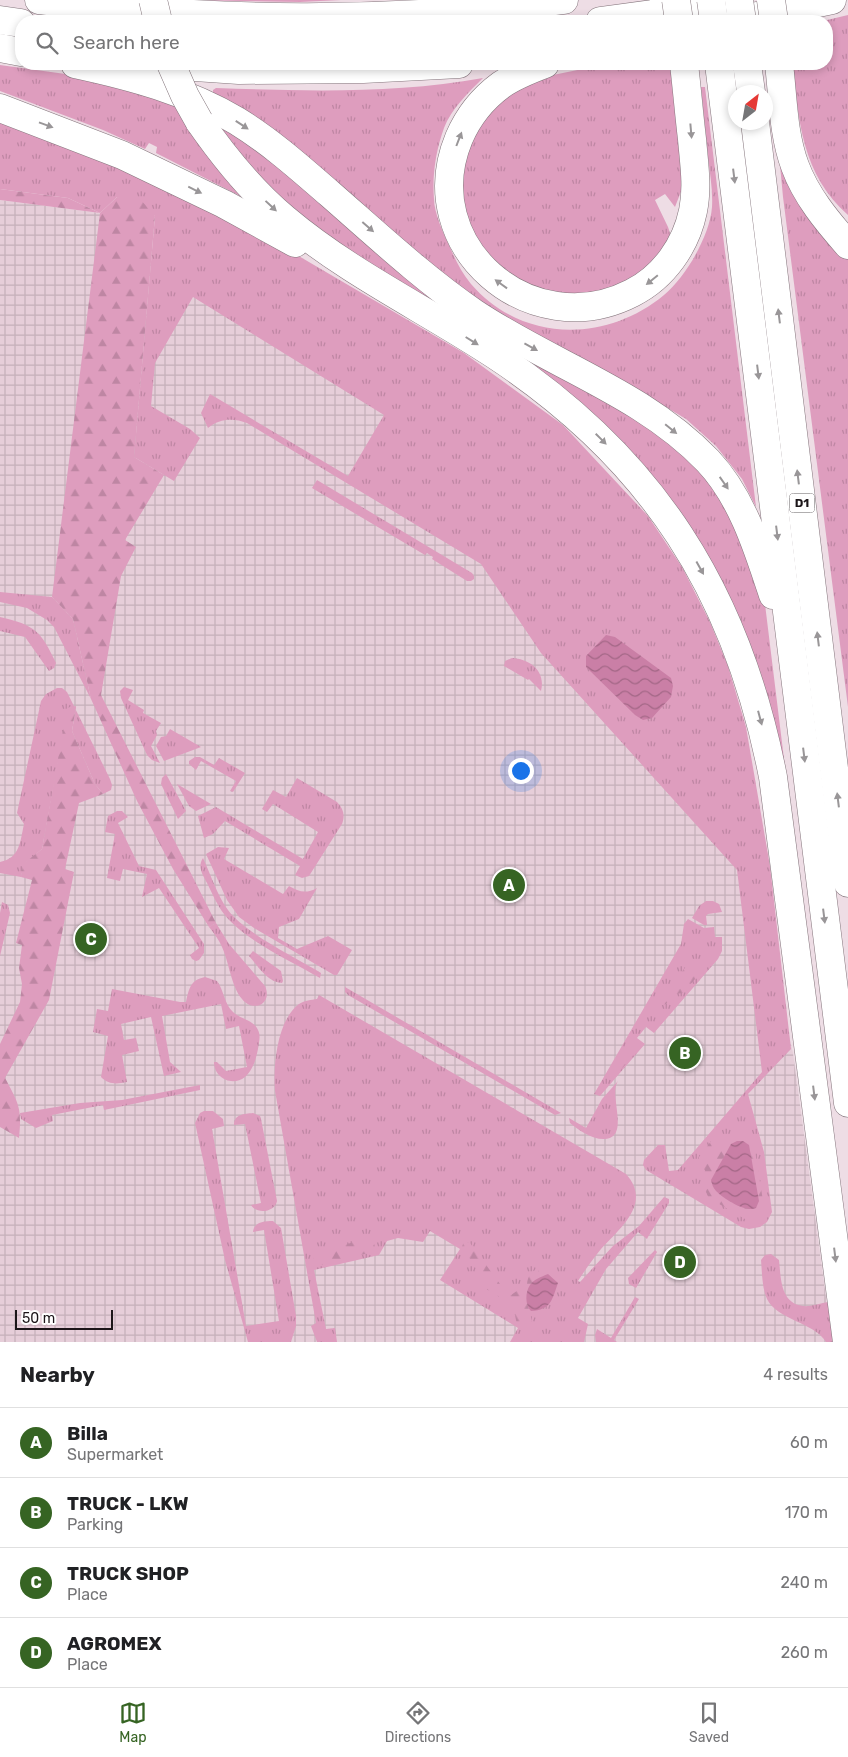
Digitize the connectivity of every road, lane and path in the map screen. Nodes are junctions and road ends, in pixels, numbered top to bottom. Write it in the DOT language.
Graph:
graph roads {
  1 [pos="39,0"];
  2 [pos="153,0"];
  3 [pos="564,0"];
  4 [pos="676,0"];
  5 [pos="711,0"];
  6 [pos="723,0"];
  7 [pos="739,0"];
  8 [pos="771,0"];
  9 [pos="825,1"];
  10 [pos="157,15"];
  11 [pos="202,15"];
  12 [pos="409,15"];
  13 [pos="645,15"];
  14 [pos="678,15"];
  15 [pos="713,15"];
  16 [pos="741,15"];
  17 [pos="761,15"];
  18 [pos="773,15"];
  19 [pos="0,20"];
  20 [pos="15,22"];
  21 [pos="99,70"];
  22 [pos="174,70"];
  23 [pos="530,70"];
  24 [pos="720,70"];
  25 [pos="780,70"];
  26 [pos="685,73"];
  27 [pos="784,107"];
  28 [pos="0,108"];
  29 [pos="755,130"];
  30 [pos="848,226"];
  31 [pos="848,245"];
  32 [pos="431,315"];
  33 [pos="792,654"];
  34 [pos="848,883"];
  35 [pos="848,1103"];
  36 [pos="847,1342"];
  1 -- 11 [label="highway"];
  2 -- 10 [label="highway, bridge"];
  3 -- 12 [label="highway"];
  4 -- 14 [label="highway, bridge"];
  5 -- 15 [label="highway, bridge"];
  6 -- 13 [label="highway"];
  7 -- 16 [label="highway, bridge"];
  8 -- 18 [label="highway, bridge"];
  9 -- 17 [label="highway"];
  19 -- 20 [label="highway"];
  21 -- 33 [label="highway, one-way"];
  22 -- 32 [label="highway, one-way, bridge"];
  26 -- 23 [label="highway, one-way"];
  24 -- 33 [label="highway, D1, one-way"];
  25 -- 27 [label="highway"];
  27 -- 30 [label="highway"];
  27 -- 31 [label="highway"];
  28 -- 32 [label="highway, one-way"];
  34 -- 29 [label="highway, D1, one-way"];
  32 -- 36 [label="highway, one-way"];
  33 -- 35 [label="highway, D1, one-way"];
}
